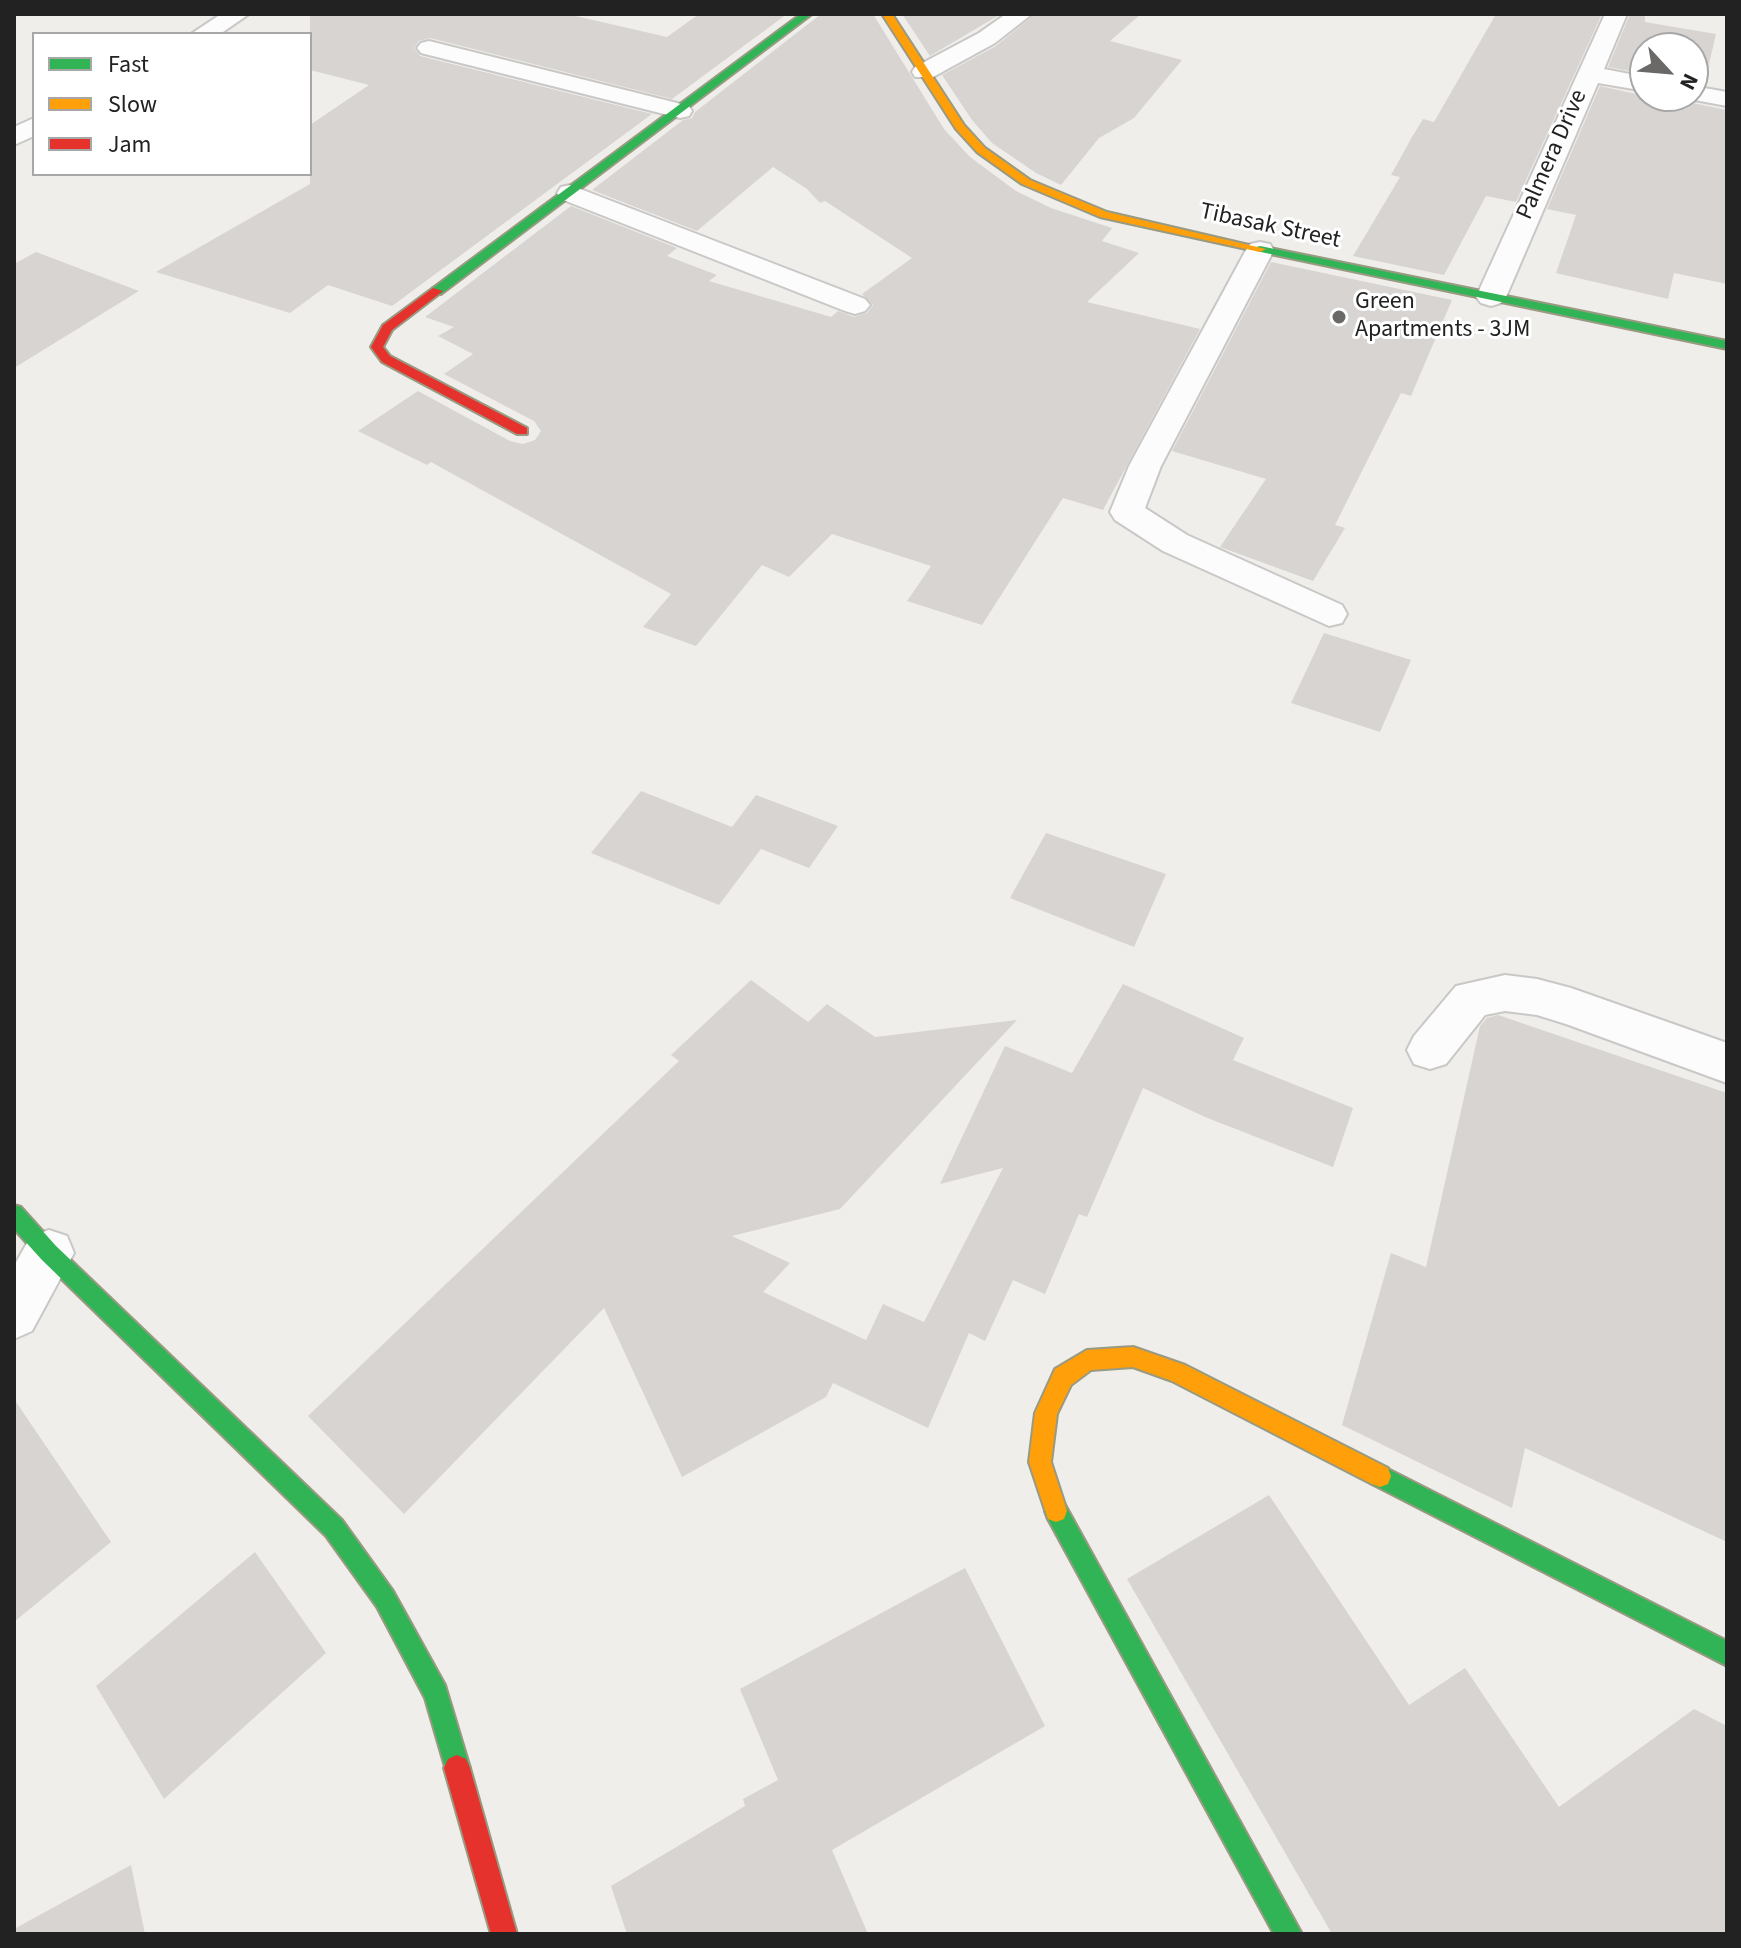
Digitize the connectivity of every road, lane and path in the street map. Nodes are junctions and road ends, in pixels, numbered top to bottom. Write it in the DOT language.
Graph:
graph roads {
  1 [pos="238,14"];
  2 [pos="804,14"];
  3 [pos="887,14"];
  4 [pos="1021,14"];
  5 [pos="1616,14"];
  6 [pos="206,32"];
  7 [pos="429,48"];
  8 [pos="924,72"];
  9 [pos="1588,74"];
  10 [pos="1629,81"];
  11 [pos="680,111"];
  12 [pos="32,127"];
  13 [pos="14,137"];
  14 [pos="570,193"];
  15 [pos="1260,250"];
  16 [pos="1491,297"];
  17 [pos="855,305"];
  18 [pos="1727,345"];
  19 [pos="522,431"];
  20 [pos="1329,614"];
  21 [pos="1430,1050"];
  22 [pos="1727,1063"];
  23 [pos="14,1214"];
  24 [pos="49,1253"];
  25 [pos="14,1314"];
  26 [pos="1727,1654"];
  27 [pos="504,1934"];
  28 [pos="1289,1934"];
  1 -- 6 [label="street"];
  2 -- 11 [label="street"];
  3 -- 8 [label="street, Tibasak Street"];
  4 -- 8 [label="street"];
  5 -- 9 [label="street, Palmera Drive"];
  7 -- 11 [label="street"];
  8 -- 15 [label="street, Tibasak Street"];
  9 -- 10 [label="street"];
  9 -- 16 [label="street, Palmera Drive"];
  11 -- 14 [label="street"];
  12 -- 13 [label="street"];
  14 -- 17 [label="street"];
  14 -- 19 [label="street"];
  15 -- 16 [label="street, Tibasak Street"];
  15 -- 20 [label="street"];
  16 -- 18 [label="street, Tibasak Street"];
  21 -- 22 [label="street"];
  23 -- 24 [label="street"];
  24 -- 25 [label="street"];
  24 -- 27 [label="street"];
  26 -- 28 [label="street"];
}
